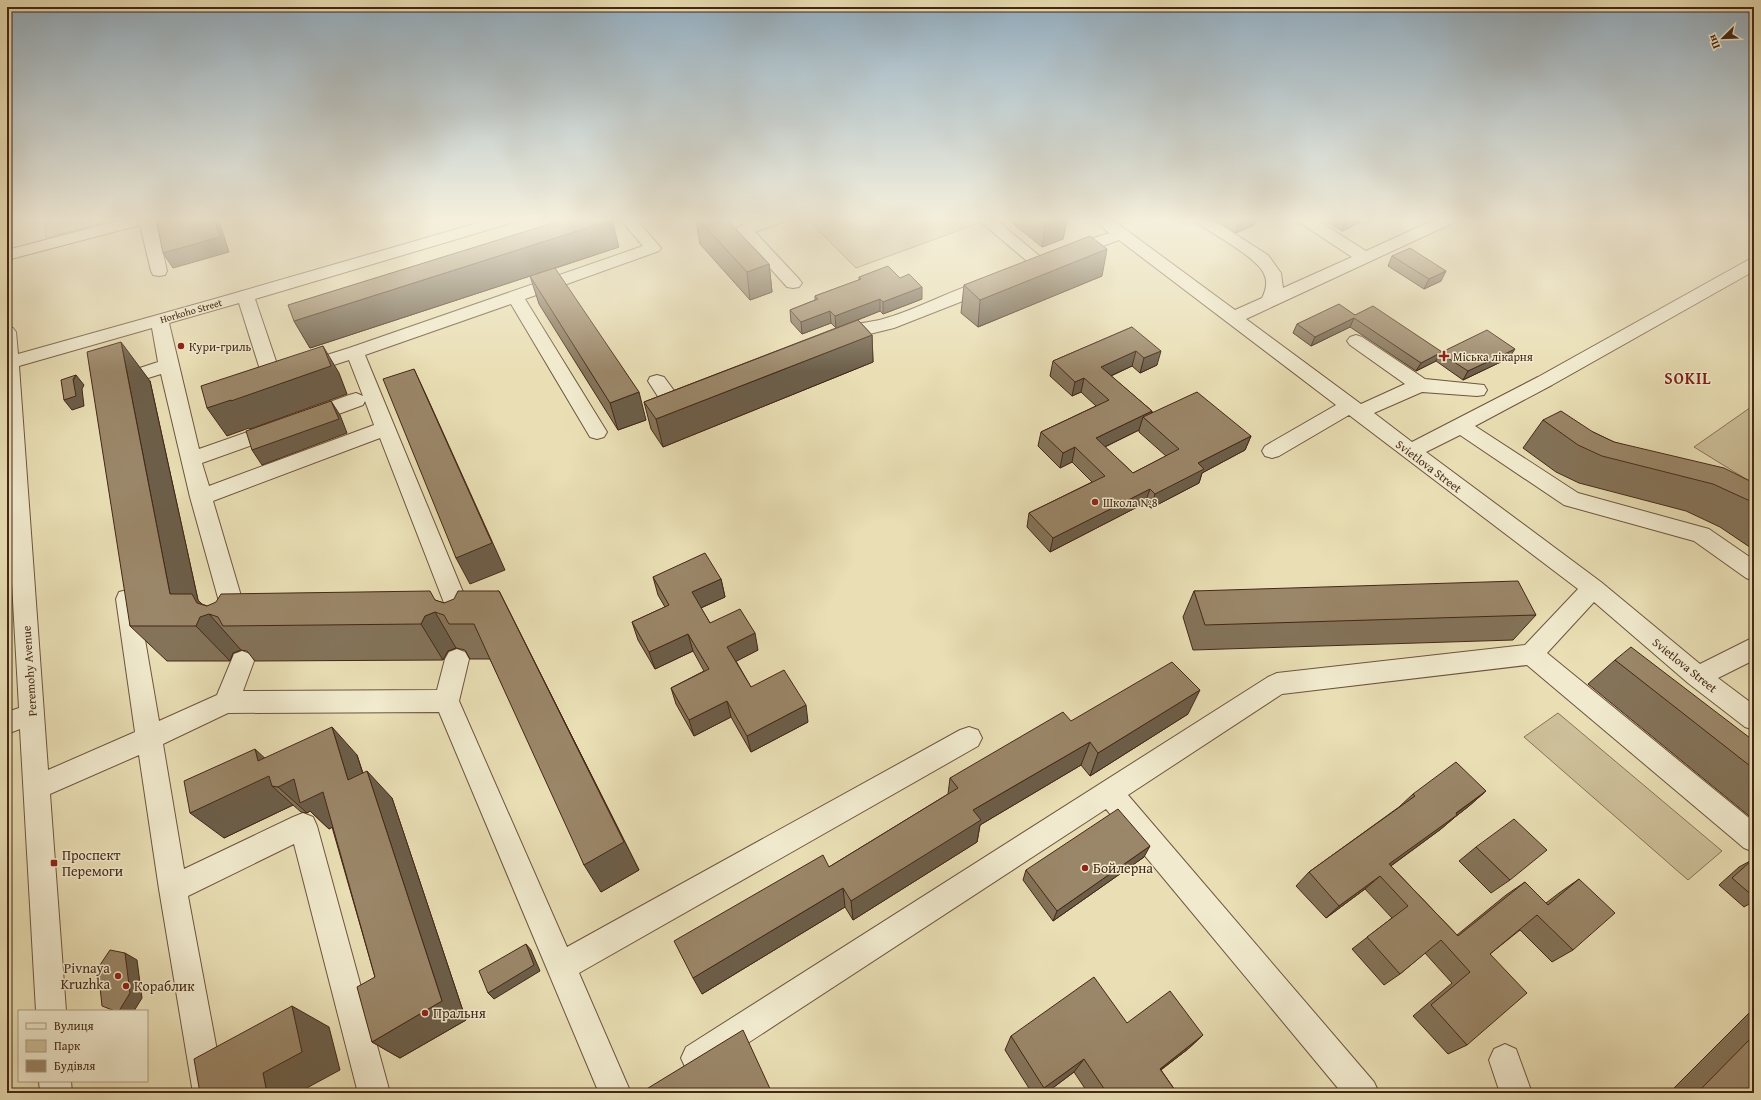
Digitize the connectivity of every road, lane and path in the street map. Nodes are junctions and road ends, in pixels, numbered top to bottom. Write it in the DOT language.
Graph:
graph roads {
  1 [pos="334,269"];
  2 [pos="592,269"];
  3 [pos="780,269"];
  4 [pos="1168,269"];
  5 [pos="1270,269"];
  6 [pos="1337,269"];
  7 [pos="1744,269"];
  8 [pos="1004,278"];
  9 [pos="793,283"];
  10 [pos="245,295"];
  11 [pos="515,296"];
  12 [pos="1270,300"];
  13 [pos="1233,318"];
  14 [pos="159,320"];
  15 [pos="7,332"];
  16 [pos="824,341"];
  17 [pos="1356,341"];
  18 [pos="355,352"];
  19 [pos="8,362"];
  20 [pos="168,365"];
  21 [pos="657,381"];
  22 [pos="1420,385"];
  23 [pos="101,386"];
  24 [pos="708,387"];
  25 [pos="1477,390"];
  26 [pos="356,400"];
  27 [pos="1355,409"];
  28 [pos="9,415"];
  29 [pos="1461,426"];
  30 [pos="386,428"];
  31 [pos="597,432"];
  32 [pos="10,442"];
  33 [pos="1272,451"];
  34 [pos="1410,452"];
  35 [pos="192,459"];
  36 [pos="201,497"];
  37 [pos="14,549"];
  38 [pos="1754,572"];
  39 [pos="123,575"];
  40 [pos="1593,588"];
  41 [pos="465,627"];
  42 [pos="240,630"];
  43 [pos="1531,654"];
  44 [pos="1750,655"];
  45 [pos="457,660"];
  46 [pos="242,661"];
  47 [pos="1697,676"];
  48 [pos="447,701"];
  49 [pos="226,702"];
  50 [pos="32,714"];
  51 [pos="1754,719"];
  52 [pos="7,723"];
  53 [pos="149,738"];
  54 [pos="969,738"];
  55 [pos="36,788"];
  56 [pos="1109,792"];
  57 [pos="1754,839"];
  58 [pos="172,889"];
  59 [pos="561,967"];
  60 [pos="51,1010"];
  61 [pos="1504,1060"];
  62 [pos="677,1072"];
  63 [pos="55,1082"];
  64 [pos="56,1093"];
  65 [pos="209,1093"];
  66 [pos="374,1093"];
  67 [pos="615,1093"];
  68 [pos="1363,1093"];
  69 [pos="1516,1093"];
  1 -- 10 [label="street, Horkoho Street"];
  2 -- 11 [label="street"];
  3 -- 9 [label="street"];
  4 -- 13 [label="street, Svietlova Street"];
  5 -- 12 [label="street"];
  6 -- 12 [label="street"];
  7 -- 29 [label="street"];
  8 -- 16 [label="street"];
  10 -- 14 [label="street, Horkoho Street"];
  10 -- 18 [label="street"];
  11 -- 18 [label="street"];
  11 -- 31 [label="street"];
  12 -- 13 [label="street"];
  13 -- 27 [label="street, Svietlova Street"];
  14 -- 19 [label="street, Horkoho Street"];
  14 -- 20 [label="street"];
  15 -- 19 [label="street, Peremohy Avenue"];
  17 -- 22 [label="street"];
  18 -- 30 [label="street"];
  19 -- 28 [label="street, Peremohy Avenue"];
  20 -- 23 [label="street"];
  20 -- 35 [label="street"];
  21 -- 24 [label="street"];
  22 -- 25 [label="street"];
  22 -- 27 [label="street"];
  26 -- 35 [label="street"];
  27 -- 33 [label="street"];
  27 -- 34 [label="street, Svietlova Street"];
  28 -- 32 [label="street, Peremohy Avenue"];
  29 -- 34 [label="street"];
  29 -- 38 [label="street"];
  30 -- 36 [label="street"];
  30 -- 41 [label="street"];
  32 -- 37 [label="street, Peremohy Avenue"];
  34 -- 40 [label="street, Svietlova Street"];
  35 -- 36 [label="street"];
  36 -- 42 [label="street"];
  37 -- 50 [label="street, Peremohy Avenue"];
  39 -- 53 [label="street"];
  40 -- 43 [label="street"];
  40 -- 47 [label="street, Svietlova Street"];
  43 -- 56 [label="street"];
  43 -- 57 [label="street"];
  44 -- 47 [label="street"];
  45 -- 48 [label="street"];
  46 -- 49 [label="street"];
  47 -- 51 [label="street, Svietlova Street"];
  48 -- 49 [label="street"];
  48 -- 59 [label="street"];
  49 -- 53 [label="street"];
  50 -- 52 [label="street"];
  50 -- 55 [label="street, Peremohy Avenue"];
  53 -- 55 [label="street"];
  53 -- 58 [label="street"];
  54 -- 59 [label="street"];
  55 -- 60 [label="street, Peremohy Avenue"];
  56 -- 62 [label="street"];
  56 -- 68 [label="street"];
  58 -- 65 [label="street"];
  58 -- 66 [label="street"];
  59 -- 67 [label="street"];
  61 -- 69 [label="street"];
  63 -- 64 [label="street"];
}
